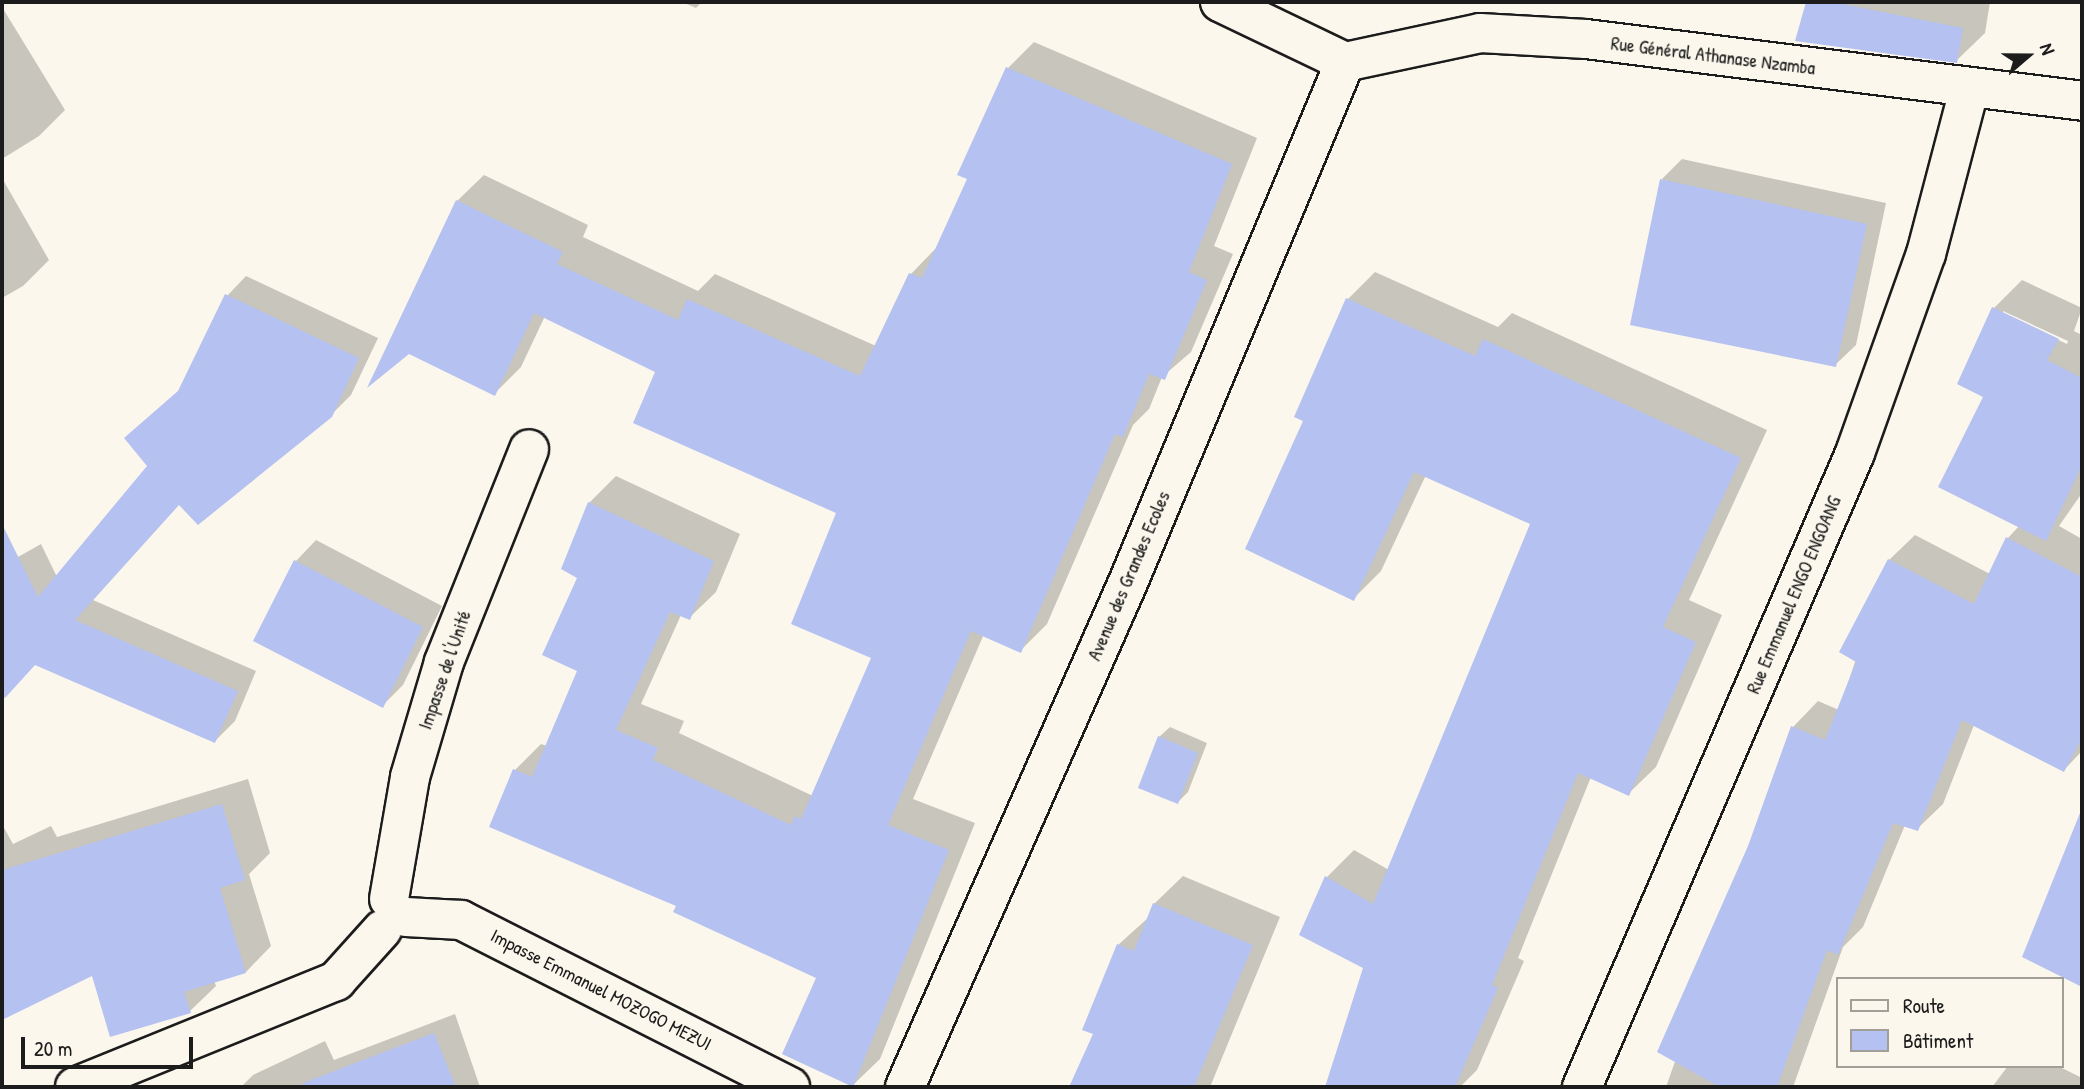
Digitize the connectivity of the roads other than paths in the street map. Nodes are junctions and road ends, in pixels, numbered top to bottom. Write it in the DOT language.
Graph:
graph roads {
  1 [pos="1220,2"];
  2 [pos="1345,62"];
  3 [pos="1969,90"];
  4 [pos="2082,101"];
  5 [pos="529,449"];
  6 [pos="392,915"];
  7 [pos="75,1087"];
  8 [pos="790,1087"];
  9 [pos="905,1087"];
  10 [pos="1582,1087"];
  1 -- 2 [label="street"];
  2 -- 3 [label="street, Rue Général Athanase Nzamba"];
  2 -- 9 [label="street, Avenue des Grandes Ecoles"];
  3 -- 4 [label="street, Rue Général Athanase Nzamba"];
  3 -- 10 [label="street, Rue Emmanuel ENGO ENGOANG"];
  5 -- 6 [label="street, Impasse de l'Unité"];
  6 -- 7 [label="street"];
  6 -- 8 [label="street, Impasse Emmanuel MOZOGO MEZUI"];
}
